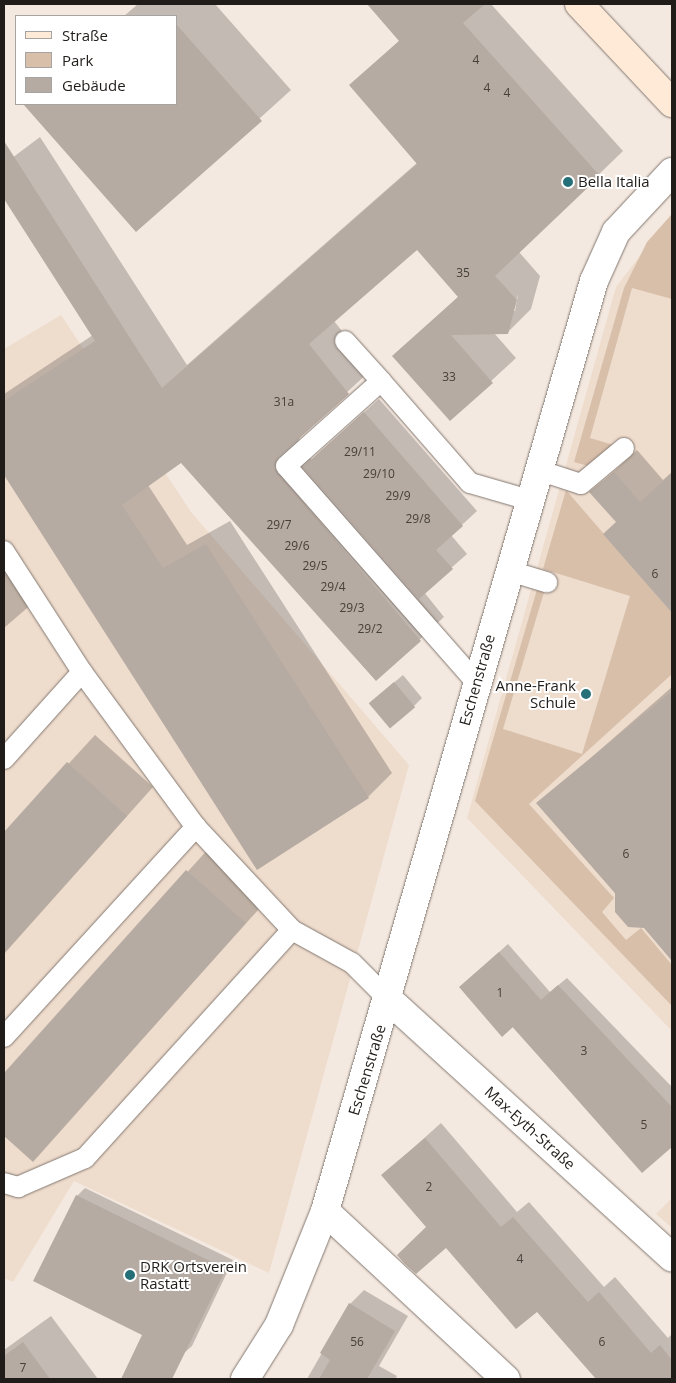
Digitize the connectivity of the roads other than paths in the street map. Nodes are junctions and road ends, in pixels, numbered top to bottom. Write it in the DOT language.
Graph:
graph roads {
  1 [pos="578,4"];
  2 [pos="672,104"];
  3 [pos="672,172"];
  4 [pos="345,341"];
  5 [pos="381,381"];
  6 [pos="624,448"];
  7 [pos="538,470"];
  8 [pos="529,500"];
  9 [pos="4,551"];
  10 [pos="510,571"];
  11 [pos="547,582"];
  12 [pos="82,672"];
  13 [pos="475,681"];
  14 [pos="4,759"];
  15 [pos="196,827"];
  16 [pos="292,930"];
  17 [pos="388,999"];
  18 [pos="4,1037"];
  19 [pos="4,1182"];
  20 [pos="325,1211"];
  21 [pos="672,1257"];
  22 [pos="245,1379"];
  23 [pos="506,1379"];
  1 -- 2 [label="main road"];
  3 -- 7 [label="street, Eschenstraße"];
  4 -- 5 [label="lane"];
  5 -- 8 [label="lane"];
  5 -- 13 [label="lane"];
  6 -- 7 [label="lane"];
  7 -- 8 [label="street, Eschenstraße"];
  8 -- 10 [label="street, Eschenstraße"];
  9 -- 12 [label="lane"];
  10 -- 11 [label="lane"];
  10 -- 13 [label="street, Eschenstraße"];
  12 -- 14 [label="lane"];
  12 -- 15 [label="lane"];
  13 -- 17 [label="street, Eschenstraße"];
  15 -- 16 [label="lane"];
  15 -- 18 [label="lane"];
  16 -- 17 [label="lane"];
  16 -- 19 [label="lane"];
  17 -- 20 [label="street, Eschenstraße"];
  17 -- 21 [label="street, Max-Eyth-Straße"];
  20 -- 22 [label="street, Eschenstraße"];
  20 -- 23 [label="street"];
}
